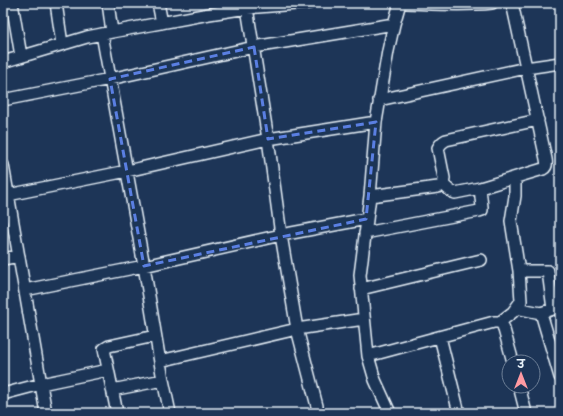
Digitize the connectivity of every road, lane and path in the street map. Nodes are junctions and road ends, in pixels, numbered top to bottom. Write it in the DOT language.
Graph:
graph roads {
  1 [pos="12,3"];
  2 [pos="56,3"];
  3 [pos="108,3"];
  4 [pos="158,3"];
  5 [pos="309,3"];
  6 [pos="400,3"];
  7 [pos="407,3"];
  8 [pos="492,3"];
  9 [pos="512,3"];
  10 [pos="247,8"];
  11 [pos="162,23"];
  12 [pos="394,24"];
  13 [pos="107,33"];
  14 [pos="62,44"];
  15 [pos="254,46"];
  16 [pos="21,56"];
  17 [pos="3,62"];
  18 [pos="560,63"];
  19 [pos="526,68"];
  20 [pos="110,79"];
  21 [pos="3,100"];
  22 [pos="379,100"];
  23 [pos="538,120"];
  24 [pos="376,122"];
  25 [pos="268,139"];
  26 [pos="3,165"];
  27 [pos="127,171"];
  28 [pos="515,178"];
  29 [pos="443,184"];
  30 [pos="480,188"];
  31 [pos="8,196"];
  32 [pos="370,196"];
  33 [pos="366,219"];
  34 [pos="365,233"];
  35 [pos="281,235"];
  36 [pos="19,256"];
  37 [pos="3,259"];
  38 [pos="481,260"];
  39 [pos="144,266"];
  40 [pos="519,271"];
  41 [pos="361,289"];
  42 [pos="25,290"];
  43 [pos="556,297"];
  44 [pos="516,308"];
  45 [pos="541,313"];
  46 [pos="364,319"];
  47 [pos="500,322"];
  48 [pos="297,329"];
  49 [pos="155,336"];
  50 [pos="440,337"];
  51 [pos="511,354"];
  52 [pos="368,356"];
  53 [pos="160,362"];
  54 [pos="108,370"];
  55 [pos="560,377"];
  56 [pos="163,380"];
  57 [pos="41,384"];
  58 [pos="112,390"];
  59 [pos="3,394"];
  60 [pos="521,394"];
  61 [pos="46,413"];
  62 [pos="117,413"];
  63 [pos="170,413"];
  64 [pos="317,413"];
  65 [pos="390,413"];
  66 [pos="459,413"];
  67 [pos="526,413"];
  1 -- 16 [label="street"];
  2 -- 14 [label="street"];
  3 -- 13 [label="street"];
  4 -- 11 [label="street"];
  5 -- 10 [label="street"];
  6 -- 12 [label="street"];
  7 -- 8 [label="street"];
  9 -- 19 [label="street"];
  10 -- 11 [label="street"];
  10 -- 15 [label="street"];
  11 -- 13 [label="street"];
  12 -- 15 [label="street"];
  12 -- 22 [label="street"];
  13 -- 14 [label="street"];
  13 -- 20 [label="street"];
  14 -- 16 [label="street"];
  15 -- 20 [label="street"];
  15 -- 25 [label="street"];
  16 -- 17 [label="street"];
  18 -- 19 [label="street"];
  19 -- 22 [label="street"];
  19 -- 23 [label="street"];
  20 -- 21 [label="street"];
  20 -- 27 [label="street"];
  22 -- 24 [label="street"];
  23 -- 28 [label="street"];
  23 -- 29 [label="street"];
  24 -- 25 [label="street"];
  24 -- 32 [label="street"];
  25 -- 27 [label="street"];
  25 -- 35 [label="street"];
  26 -- 31 [label="street"];
  27 -- 31 [label="street"];
  27 -- 39 [label="street"];
  28 -- 30 [label="street"];
  28 -- 40 [label="street"];
  29 -- 30 [label="street"];
  29 -- 32 [label="street"];
  30 -- 34 [label="street"];
  31 -- 36 [label="street"];
  32 -- 33 [label="street"];
  33 -- 34 [label="street"];
  33 -- 35 [label="street"];
  34 -- 41 [label="street"];
  35 -- 39 [label="street"];
  35 -- 48 [label="street"];
  36 -- 37 [label="street"];
  36 -- 42 [label="street"];
  38 -- 41 [label="street"];
  39 -- 42 [label="street"];
  39 -- 49 [label="street"];
  40 -- 43 [label="street"];
  40 -- 44 [label="street"];
  41 -- 46 [label="street"];
  42 -- 57 [label="street"];
  43 -- 45 [label="street"];
  44 -- 45 [label="street"];
  44 -- 47 [label="street"];
  45 -- 55 [label="street"];
  46 -- 48 [label="street"];
  46 -- 52 [label="street"];
  47 -- 50 [label="street"];
  47 -- 51 [label="street"];
  48 -- 53 [label="street"];
  48 -- 64 [label="street"];
  49 -- 53 [label="street"];
  49 -- 54 [label="street"];
  50 -- 52 [label="street"];
  50 -- 66 [label="street"];
  52 -- 65 [label="street"];
  53 -- 56 [label="street"];
  54 -- 57 [label="street"];
  54 -- 58 [label="street"];
  56 -- 58 [label="street"];
  56 -- 63 [label="street"];
  57 -- 59 [label="street"];
  57 -- 61 [label="street"];
  58 -- 62 [label="street"];
  60 -- 67 [label="street"];
}
